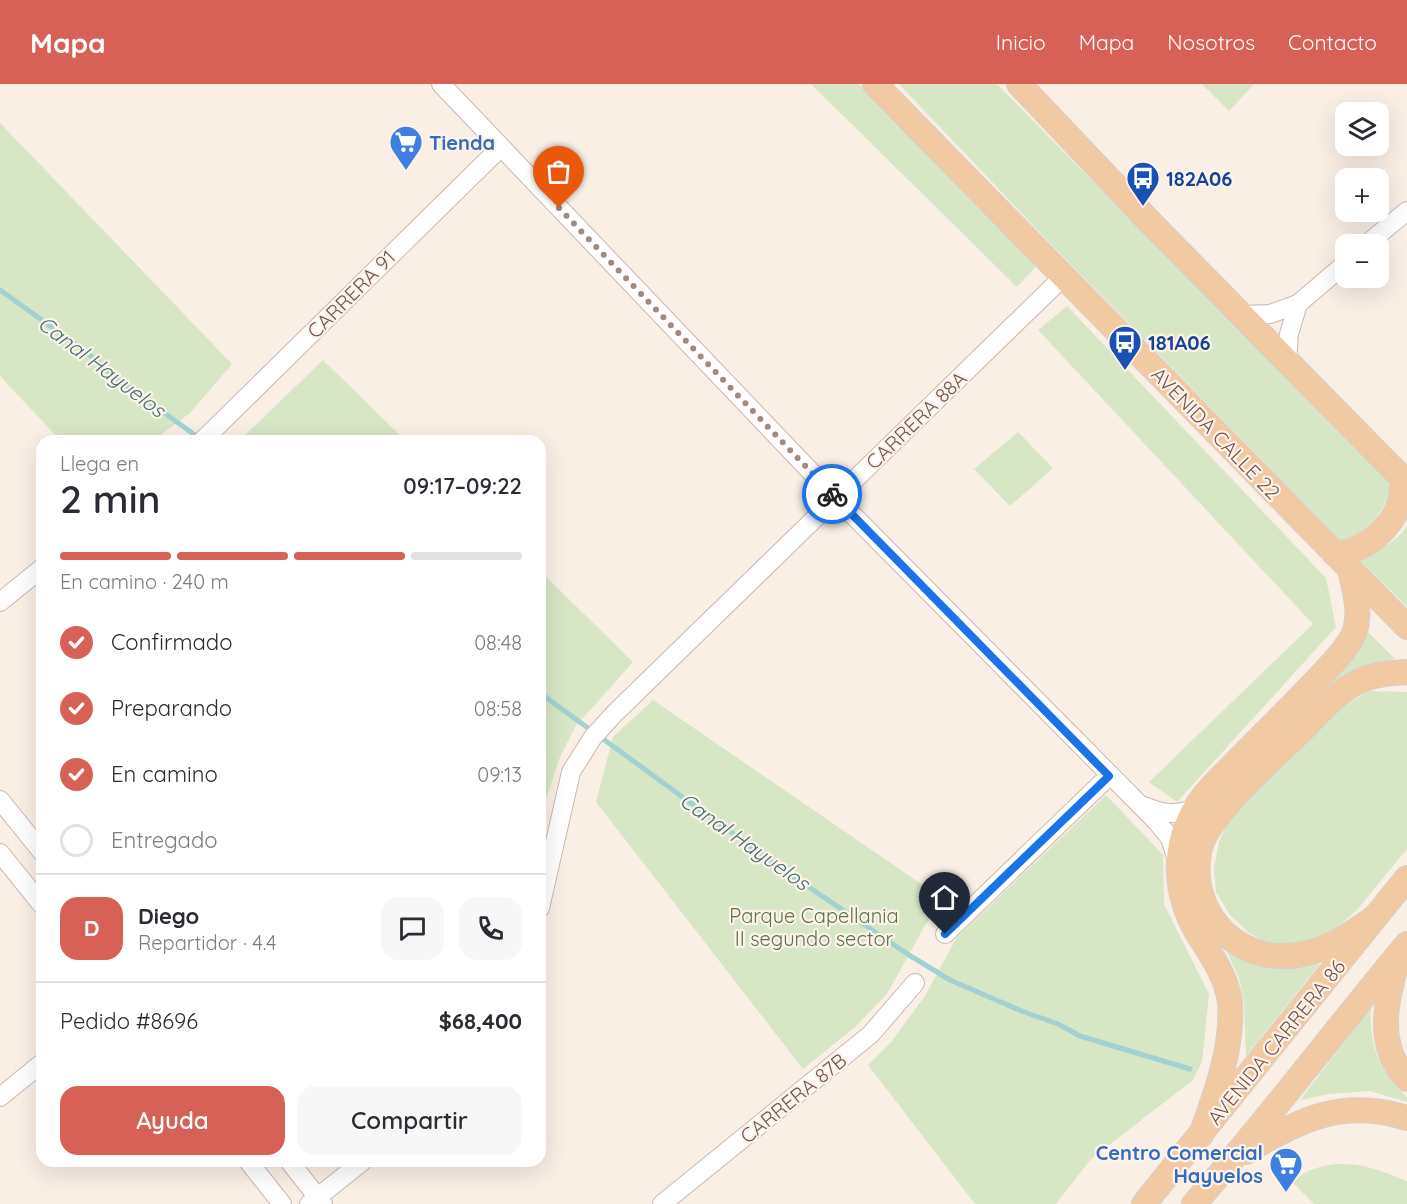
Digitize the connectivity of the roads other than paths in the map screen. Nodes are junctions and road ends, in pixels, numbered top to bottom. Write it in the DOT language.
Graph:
graph roads {
  1 [pos="441,84"];
  2 [pos="875,84"];
  3 [pos="1020,85"];
  4 [pos="501,147"];
  5 [pos="1407,211"];
  6 [pos="1379,234"];
  7 [pos="1335,272"];
  8 [pos="1063,277"];
  9 [pos="1298,304"];
  10 [pos="1242,315"];
  11 [pos="1287,361"];
  12 [pos="208,435"];
  13 [pos="1405,480"];
  14 [pos="836,498"];
  15 [pos="1342,561"];
  16 [pos="36,573"];
  17 [pos="0,602"];
  18 [pos="1407,627"];
  19 [pos="1407,672"];
  20 [pos="1109,776"];
  21 [pos="0,800"];
  22 [pos="1139,804"];
  23 [pos="1195,808"];
  24 [pos="36,845"];
  25 [pos="0,853"];
  26 [pos="1179,864"];
  27 [pos="1407,878"];
  28 [pos="546,882"];
  29 [pos="36,898"];
  30 [pos="1375,917"];
  31 [pos="945,934"];
  32 [pos="1403,948"];
  33 [pos="915,983"];
  34 [pos="36,1068"];
  35 [pos="1407,1079"];
  36 [pos="0,1096"];
  37 [pos="1407,1118"];
  38 [pos="1202,1135"];
  39 [pos="1234,1160"];
  40 [pos="253,1167"];
  41 [pos="293,1167"];
  42 [pos="356,1167"];
  43 [pos="316,1202"];
  44 [pos="282,1204"];
  45 [pos="662,1204"];
  46 [pos="1144,1204"];
  47 [pos="1194,1204"];
  1 -- 4 [label="street"];
  2 -- 8 [label="main road, AVENIDA CALLE 22"];
  3 -- 10 [label="main road"];
  4 -- 12 [label="street, CARRERA 91"];
  4 -- 14 [label="street"];
  5 -- 6 [label="street"];
  7 -- 9 [label="street"];
  8 -- 14 [label="street, CARRERA 88A"];
  8 -- 15 [label="main road, AVENIDA CALLE 22"];
  9 -- 10 [label="street"];
  9 -- 11 [label="street"];
  10 -- 11 [label="main road"];
  11 -- 13 [label="main road"];
  13 -- 15 [label="main road"];
  14 -- 20 [label="street"];
  14 -- 28 [label="street, CARRERA 88A"];
  15 -- 18 [label="main road, AVENIDA CALLE 22"];
  15 -- 23 [label="main road"];
  16 -- 17 [label="street"];
  19 -- 30 [label="main road"];
  20 -- 22 [label="street"];
  20 -- 31 [label="street"];
  21 -- 24 [label="street"];
  22 -- 23 [label="street"];
  22 -- 26 [label="street"];
  23 -- 26 [label="main road"];
  25 -- 29 [label="street"];
  26 -- 38 [label="main road"];
  27 -- 30 [label="main road, AVENIDA CARRERA 86"];
  30 -- 38 [label="main road, AVENIDA CARRERA 86"];
  32 -- 35 [label="main road"];
  32 -- 39 [label="main road, AVENIDA CARRERA 86"];
  33 -- 45 [label="street, CARRERA 87B"];
  34 -- 36 [label="street"];
  37 -- 39 [label="main road"];
  38 -- 46 [label="main road, AVENIDA CARRERA 86"];
  39 -- 47 [label="main road, AVENIDA CARRERA 86"];
  40 -- 44 [label="street"];
  41 -- 43 [label="street"];
  42 -- 43 [label="street"];
}
